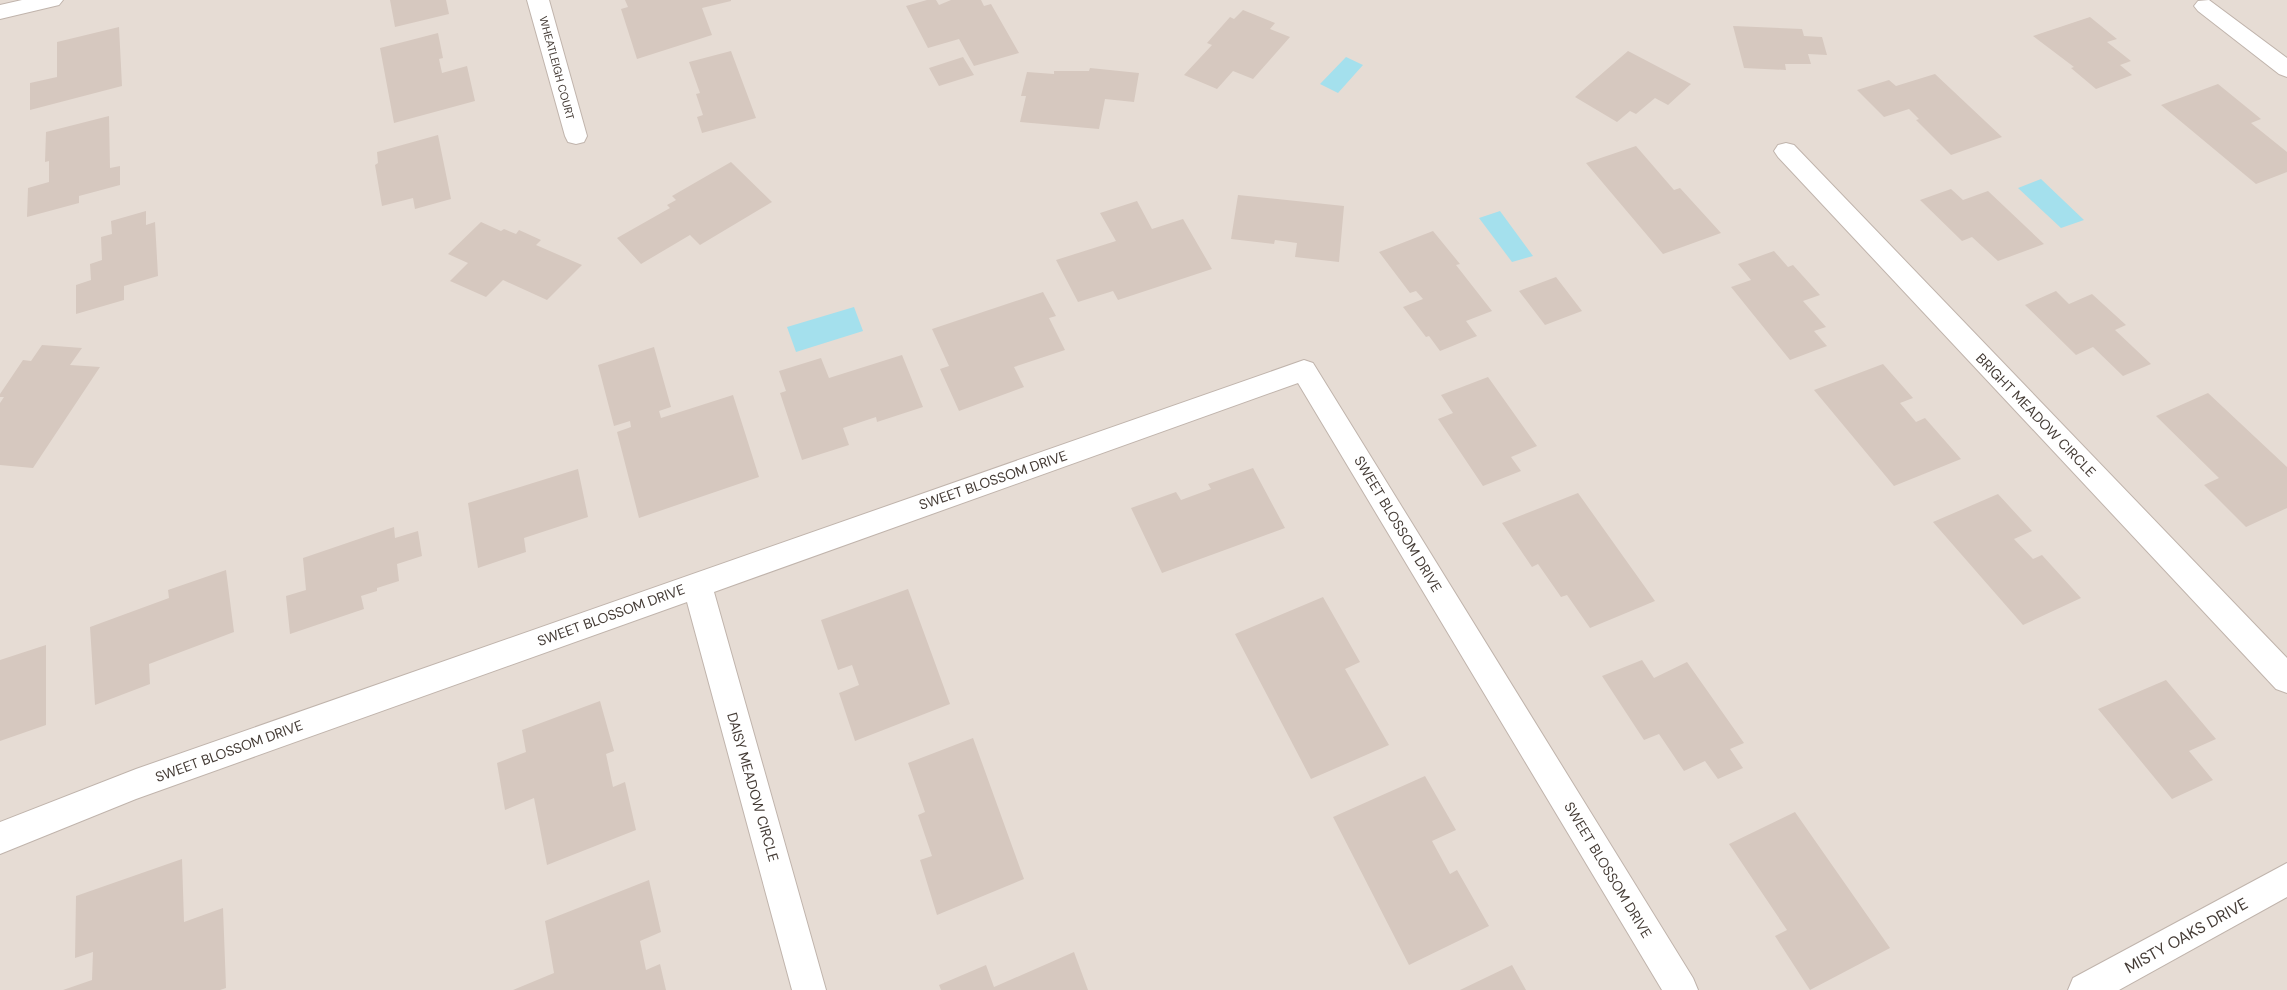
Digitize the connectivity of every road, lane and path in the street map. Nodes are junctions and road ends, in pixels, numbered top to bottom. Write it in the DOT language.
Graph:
graph roads {
  1 [pos="52,0"];
  2 [pos="538,0"];
  3 [pos="2205,6"];
  4 [pos="0,12"];
  5 [pos="2287,70"];
  6 [pos="576,136"];
  7 [pos="1786,151"];
  8 [pos="697,584"];
  9 [pos="2287,679"];
  10 [pos="0,838"];
  11 [pos="2287,879"];
  12 [pos="809,990"];
  13 [pos="1681,990"];
  14 [pos="2085,990"];
  1 -- 4 [label="street"];
  2 -- 6 [label="street, WHEATLEIGH COURT"];
  3 -- 5 [label="street"];
  7 -- 9 [label="street, BRIGHT MEADOW CIRCLE"];
  8 -- 10 [label="street, SWEET BLOSSOM DRIVE"];
  8 -- 12 [label="street, DAISY MEADOW CIRCLE"];
  8 -- 13 [label="street, SWEET BLOSSOM DRIVE"];
  11 -- 14 [label="street, MISTY OAKS DRIVE"];
}
